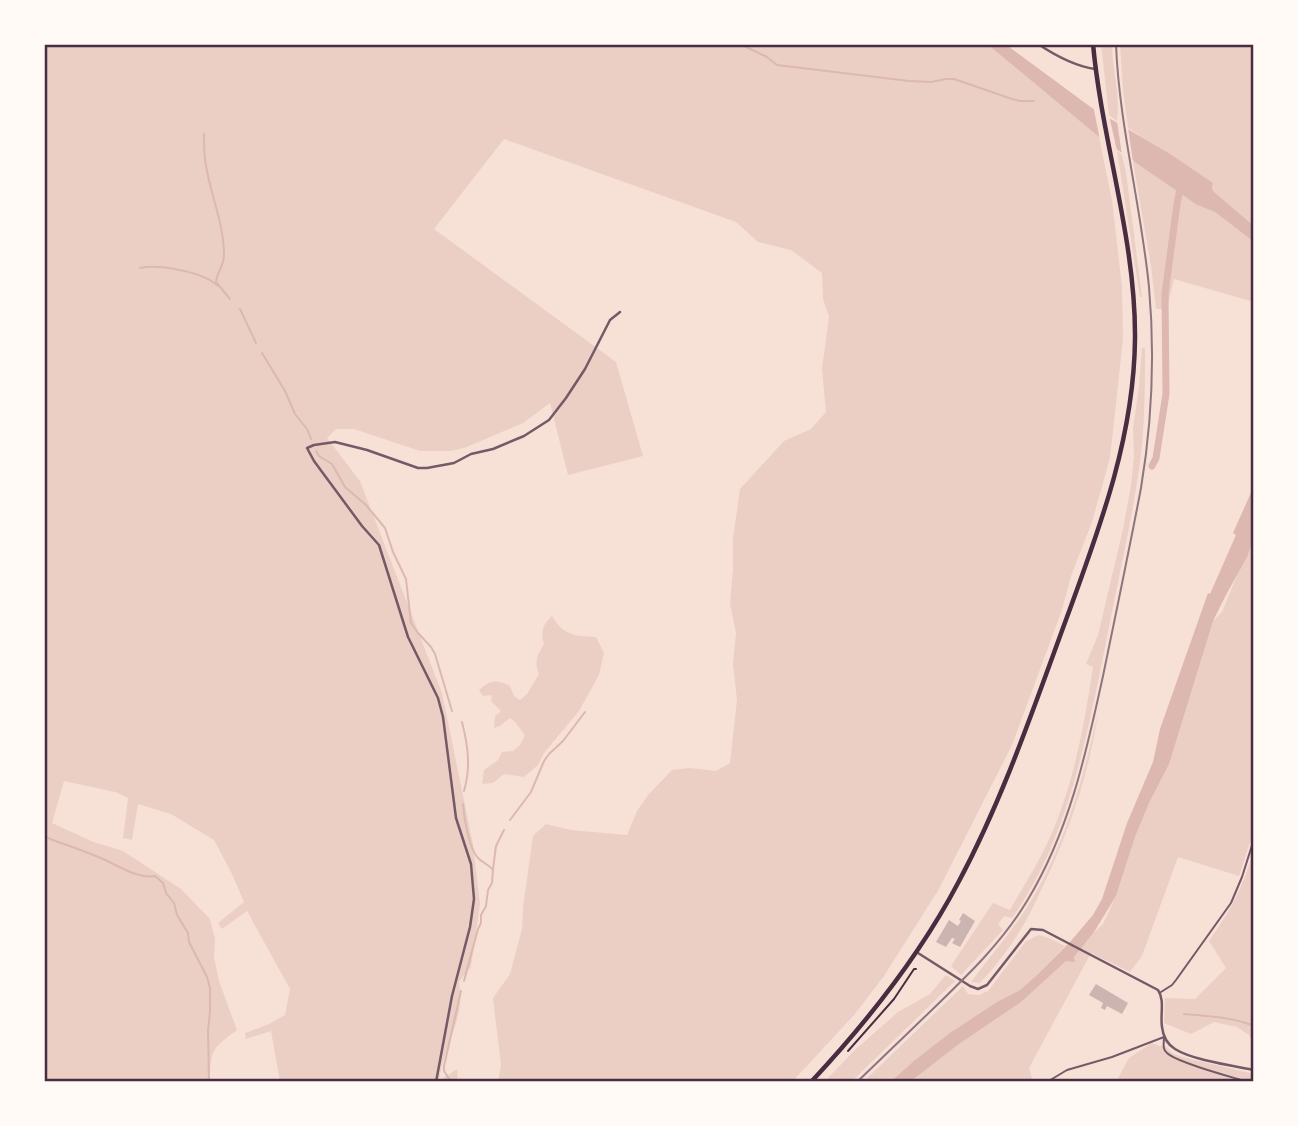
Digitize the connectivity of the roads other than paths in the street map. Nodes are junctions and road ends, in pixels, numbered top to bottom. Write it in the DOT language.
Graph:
graph roads {
  1 [pos="1038,44"];
  2 [pos="1093,44"];
  3 [pos="1095,69"];
  4 [pos="620,312"];
  5 [pos="1254,839"];
  6 [pos="916,952"];
  7 [pos="1160,993"];
  8 [pos="1164,1037"];
  9 [pos="1254,1070"];
  10 [pos="436,1082"];
  11 [pos="811,1082"];
  12 [pos="1047,1082"];
  13 [pos="1248,1082"];
  1 -- 3 [label="street"];
  2 -- 3 [label="main road"];
  3 -- 6 [label="main road"];
  4 -- 10 [label="street"];
  5 -- 7 [label="lane"];
  6 -- 7 [label="street"];
  6 -- 11 [label="main road"];
  7 -- 8 [label="street"];
  8 -- 9 [label="street"];
  8 -- 12 [label="lane"];
  8 -- 13 [label="lane"];
}
